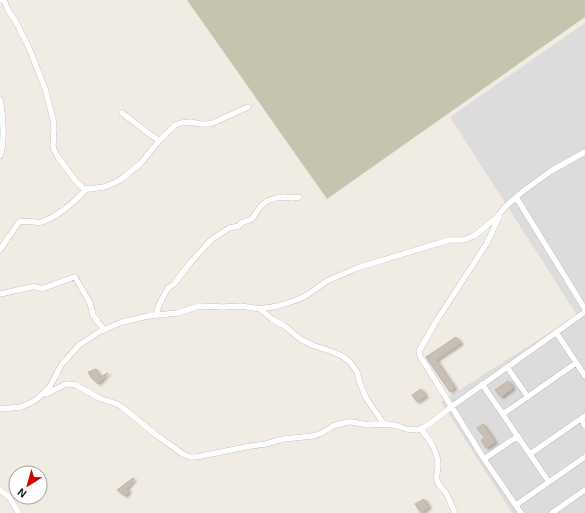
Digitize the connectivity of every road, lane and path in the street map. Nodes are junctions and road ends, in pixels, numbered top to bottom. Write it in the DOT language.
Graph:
graph roads {
  1 [pos="0,0"];
  2 [pos="0,100"];
  3 [pos="248,107"];
  4 [pos="122,113"];
  5 [pos="159,141"];
  6 [pos="585,152"];
  7 [pos="0,156"];
  8 [pos="86,189"];
  9 [pos="299,197"];
  10 [pos="516,197"];
  11 [pos="500,215"];
  12 [pos="0,250"];
  13 [pos="0,294"];
  14 [pos="260,309"];
  15 [pos="585,309"];
  16 [pos="585,312"];
  17 [pos="156,315"];
  18 [pos="104,330"];
  19 [pos="556,332"];
  20 [pos="576,363"];
  21 [pos="506,367"];
  22 [pos="584,374"];
  23 [pos="482,384"];
  24 [pos="41,396"];
  25 [pos="528,397"];
  26 [pos="451,407"];
  27 [pos="0,409"];
  28 [pos="503,414"];
  29 [pos="583,418"];
  30 [pos="384,424"];
  31 [pos="585,426"];
  32 [pos="421,429"];
  33 [pos="518,436"];
  34 [pos="530,454"];
  35 [pos="585,457"];
  36 [pos="484,459"];
  37 [pos="549,482"];
  38 [pos="0,490"];
  39 [pos="585,490"];
  40 [pos="516,505"];
  41 [pos="19,513"];
  42 [pos="455,513"];
  43 [pos="521,513"];
  44 [pos="552,513"];
  1 -- 8 [label="street"];
  2 -- 7 [label="street"];
  3 -- 5 [label="street"];
  4 -- 5 [label="street"];
  5 -- 8 [label="street"];
  6 -- 10 [label="street"];
  8 -- 12 [label="street"];
  9 -- 17 [label="street"];
  10 -- 11 [label="street"];
  10 -- 15 [label="street"];
  11 -- 14 [label="street"];
  11 -- 26 [label="street"];
  13 -- 18 [label="street"];
  14 -- 17 [label="street"];
  14 -- 30 [label="street"];
  16 -- 19 [label="street"];
  17 -- 18 [label="street"];
  18 -- 24 [label="street"];
  19 -- 20 [label="street"];
  19 -- 21 [label="street"];
  20 -- 22 [label="street"];
  20 -- 25 [label="street"];
  21 -- 23 [label="street"];
  21 -- 25 [label="street"];
  23 -- 26 [label="street"];
  23 -- 28 [label="street"];
  24 -- 27 [label="street"];
  24 -- 30 [label="street"];
  25 -- 28 [label="street"];
  26 -- 32 [label="street"];
  26 -- 36 [label="street"];
  28 -- 33 [label="street"];
  29 -- 31 [label="street"];
  29 -- 34 [label="street"];
  30 -- 32 [label="street"];
  32 -- 42 [label="street"];
  33 -- 34 [label="street"];
  33 -- 36 [label="street"];
  34 -- 37 [label="street"];
  35 -- 37 [label="street"];
  36 -- 40 [label="street"];
  37 -- 40 [label="street"];
  38 -- 41 [label="street"];
  39 -- 44 [label="street"];
  40 -- 43 [label="street"];
}
